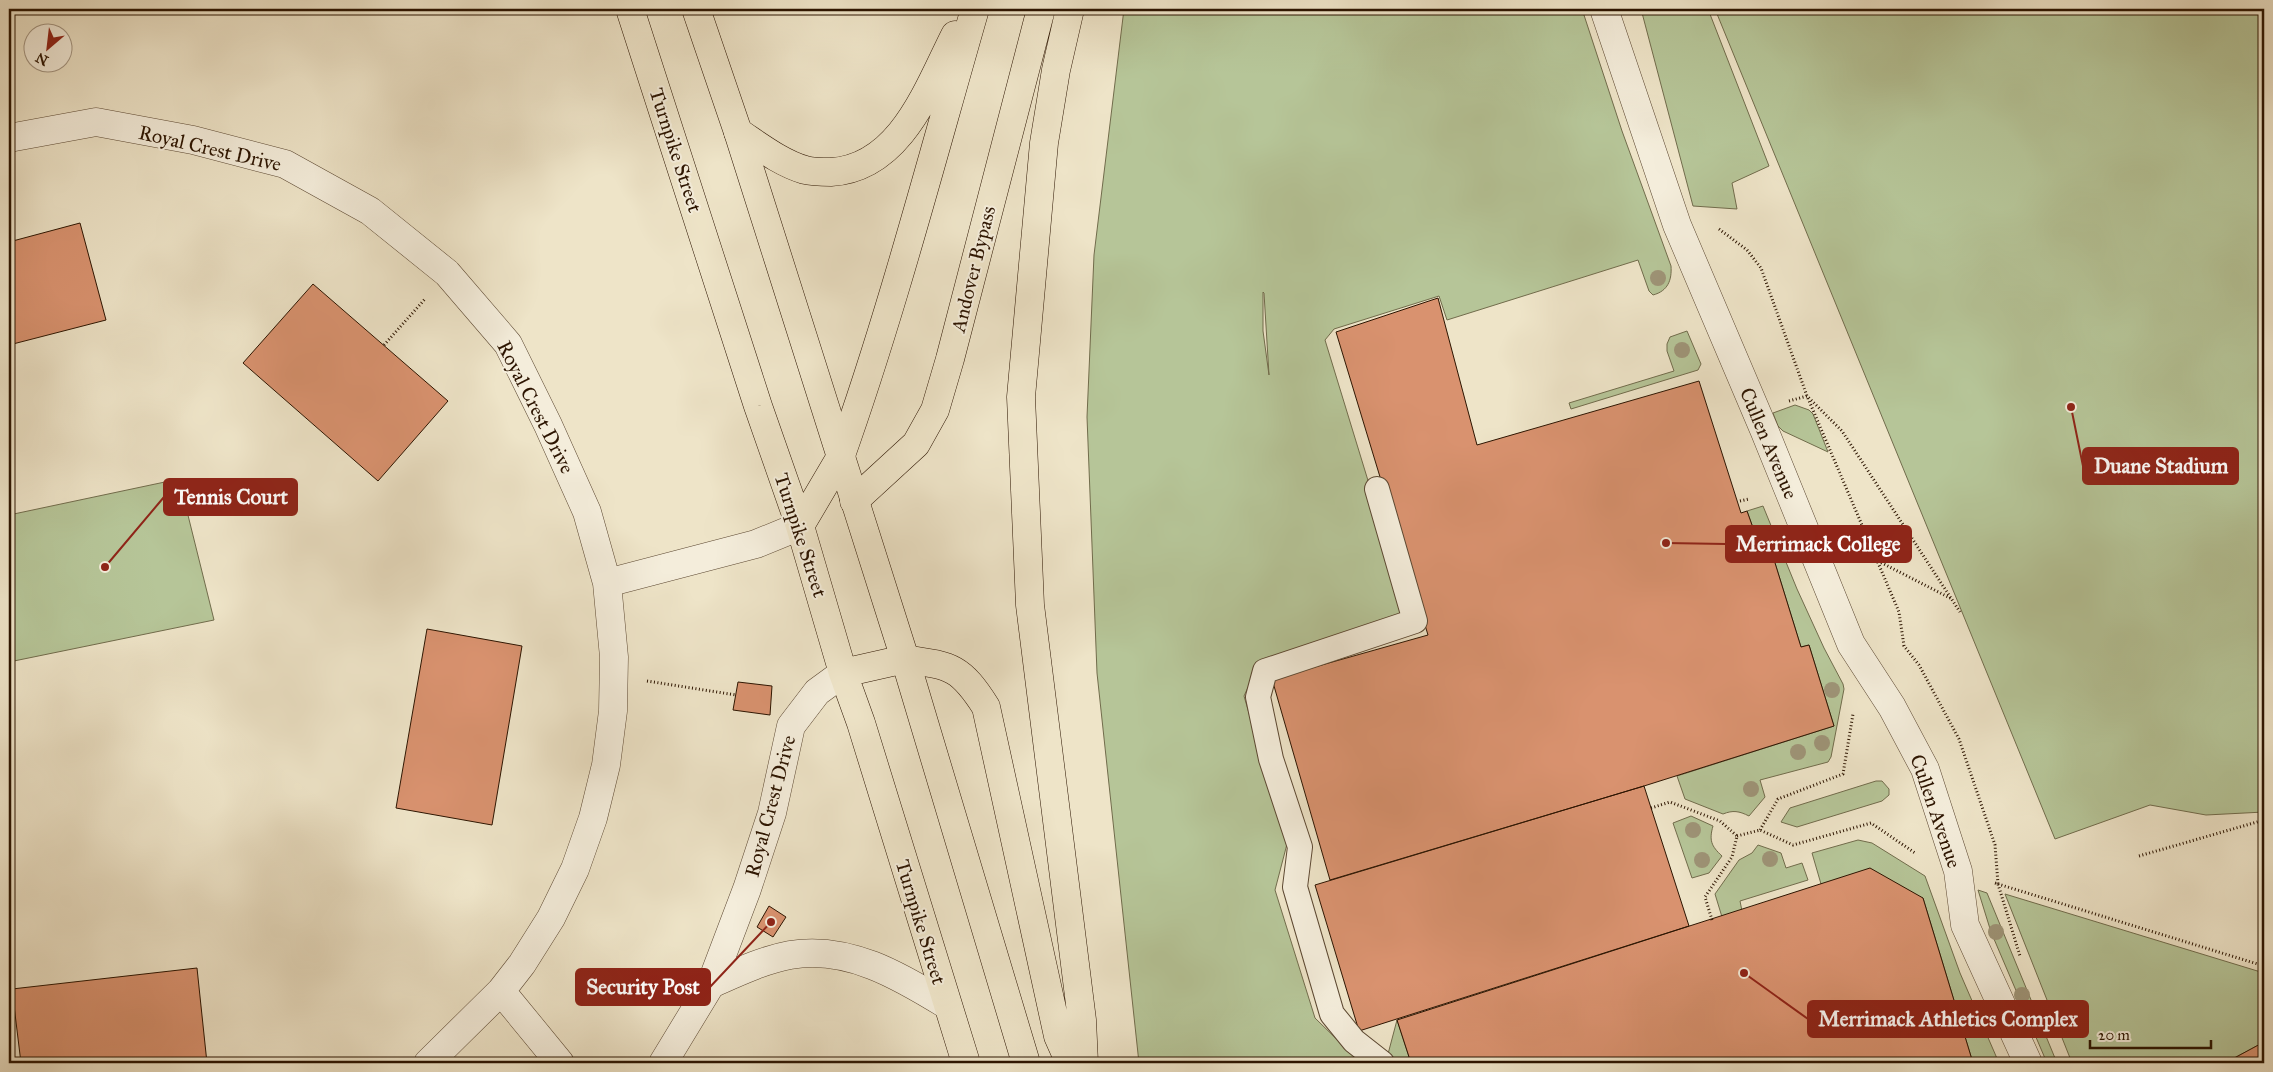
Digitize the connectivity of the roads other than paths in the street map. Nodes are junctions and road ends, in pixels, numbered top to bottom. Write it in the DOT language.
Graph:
graph roads {
  1 [pos="630,9"];
  2 [pos="696,9"];
  3 [pos="968,9"];
  4 [pos="975,9"];
  5 [pos="1041,9"];
  6 [pos="1070,9"];
  7 [pos="1604,9"];
  8 [pos="738,132"];
  9 [pos="9,138"];
  10 [pos="840,458"];
  11 [pos="1377,489"];
  12 [pos="854,501"];
  13 [pos="800,526"];
  14 [pos="607,583"];
  15 [pos="905,659"];
  16 [pos="844,673"];
  17 [pos="711,984"];
  18 [pos="501,991"];
  19 [pos="947,1005"];
  20 [pos="428,1063"];
  21 [pos="560,1063"];
  22 [pos="663,1063"];
  23 [pos="966,1063"];
  24 [pos="1026,1063"];
  25 [pos="1070,1063"];
  26 [pos="1084,1063"];
  27 [pos="1382,1063"];
  28 [pos="2028,1063"];
  1 -- 13 [label="main road, Turnpike Street"];
  2 -- 8 [label="main road"];
  3 -- 8 [label="main road"];
  4 -- 10 [label="main road"];
  5 -- 12 [label="main road, Andover Bypass"];
  6 -- 26 [label="main road"];
  7 -- 28 [label="street, Cullen Avenue"];
  8 -- 10 [label="main road"];
  9 -- 14 [label="street, Royal Crest Drive"];
  10 -- 12 [label="main road"];
  10 -- 13 [label="main road"];
  11 -- 27 [label="lane"];
  12 -- 13 [label="main road, Andover Bypass"];
  12 -- 15 [label="main road"];
  13 -- 14 [label="street"];
  13 -- 16 [label="main road, Turnpike Street"];
  14 -- 18 [label="street, Royal Crest Drive"];
  15 -- 16 [label="main road"];
  15 -- 24 [label="main road"];
  15 -- 25 [label="main road"];
  16 -- 17 [label="street, Royal Crest Drive"];
  16 -- 19 [label="main road, Turnpike Street"];
  17 -- 19 [label="street"];
  17 -- 22 [label="street, Royal Crest Drive"];
  18 -- 20 [label="street, Royal Crest Drive"];
  18 -- 21 [label="street"];
  19 -- 23 [label="main road, Turnpike Street"];
}
